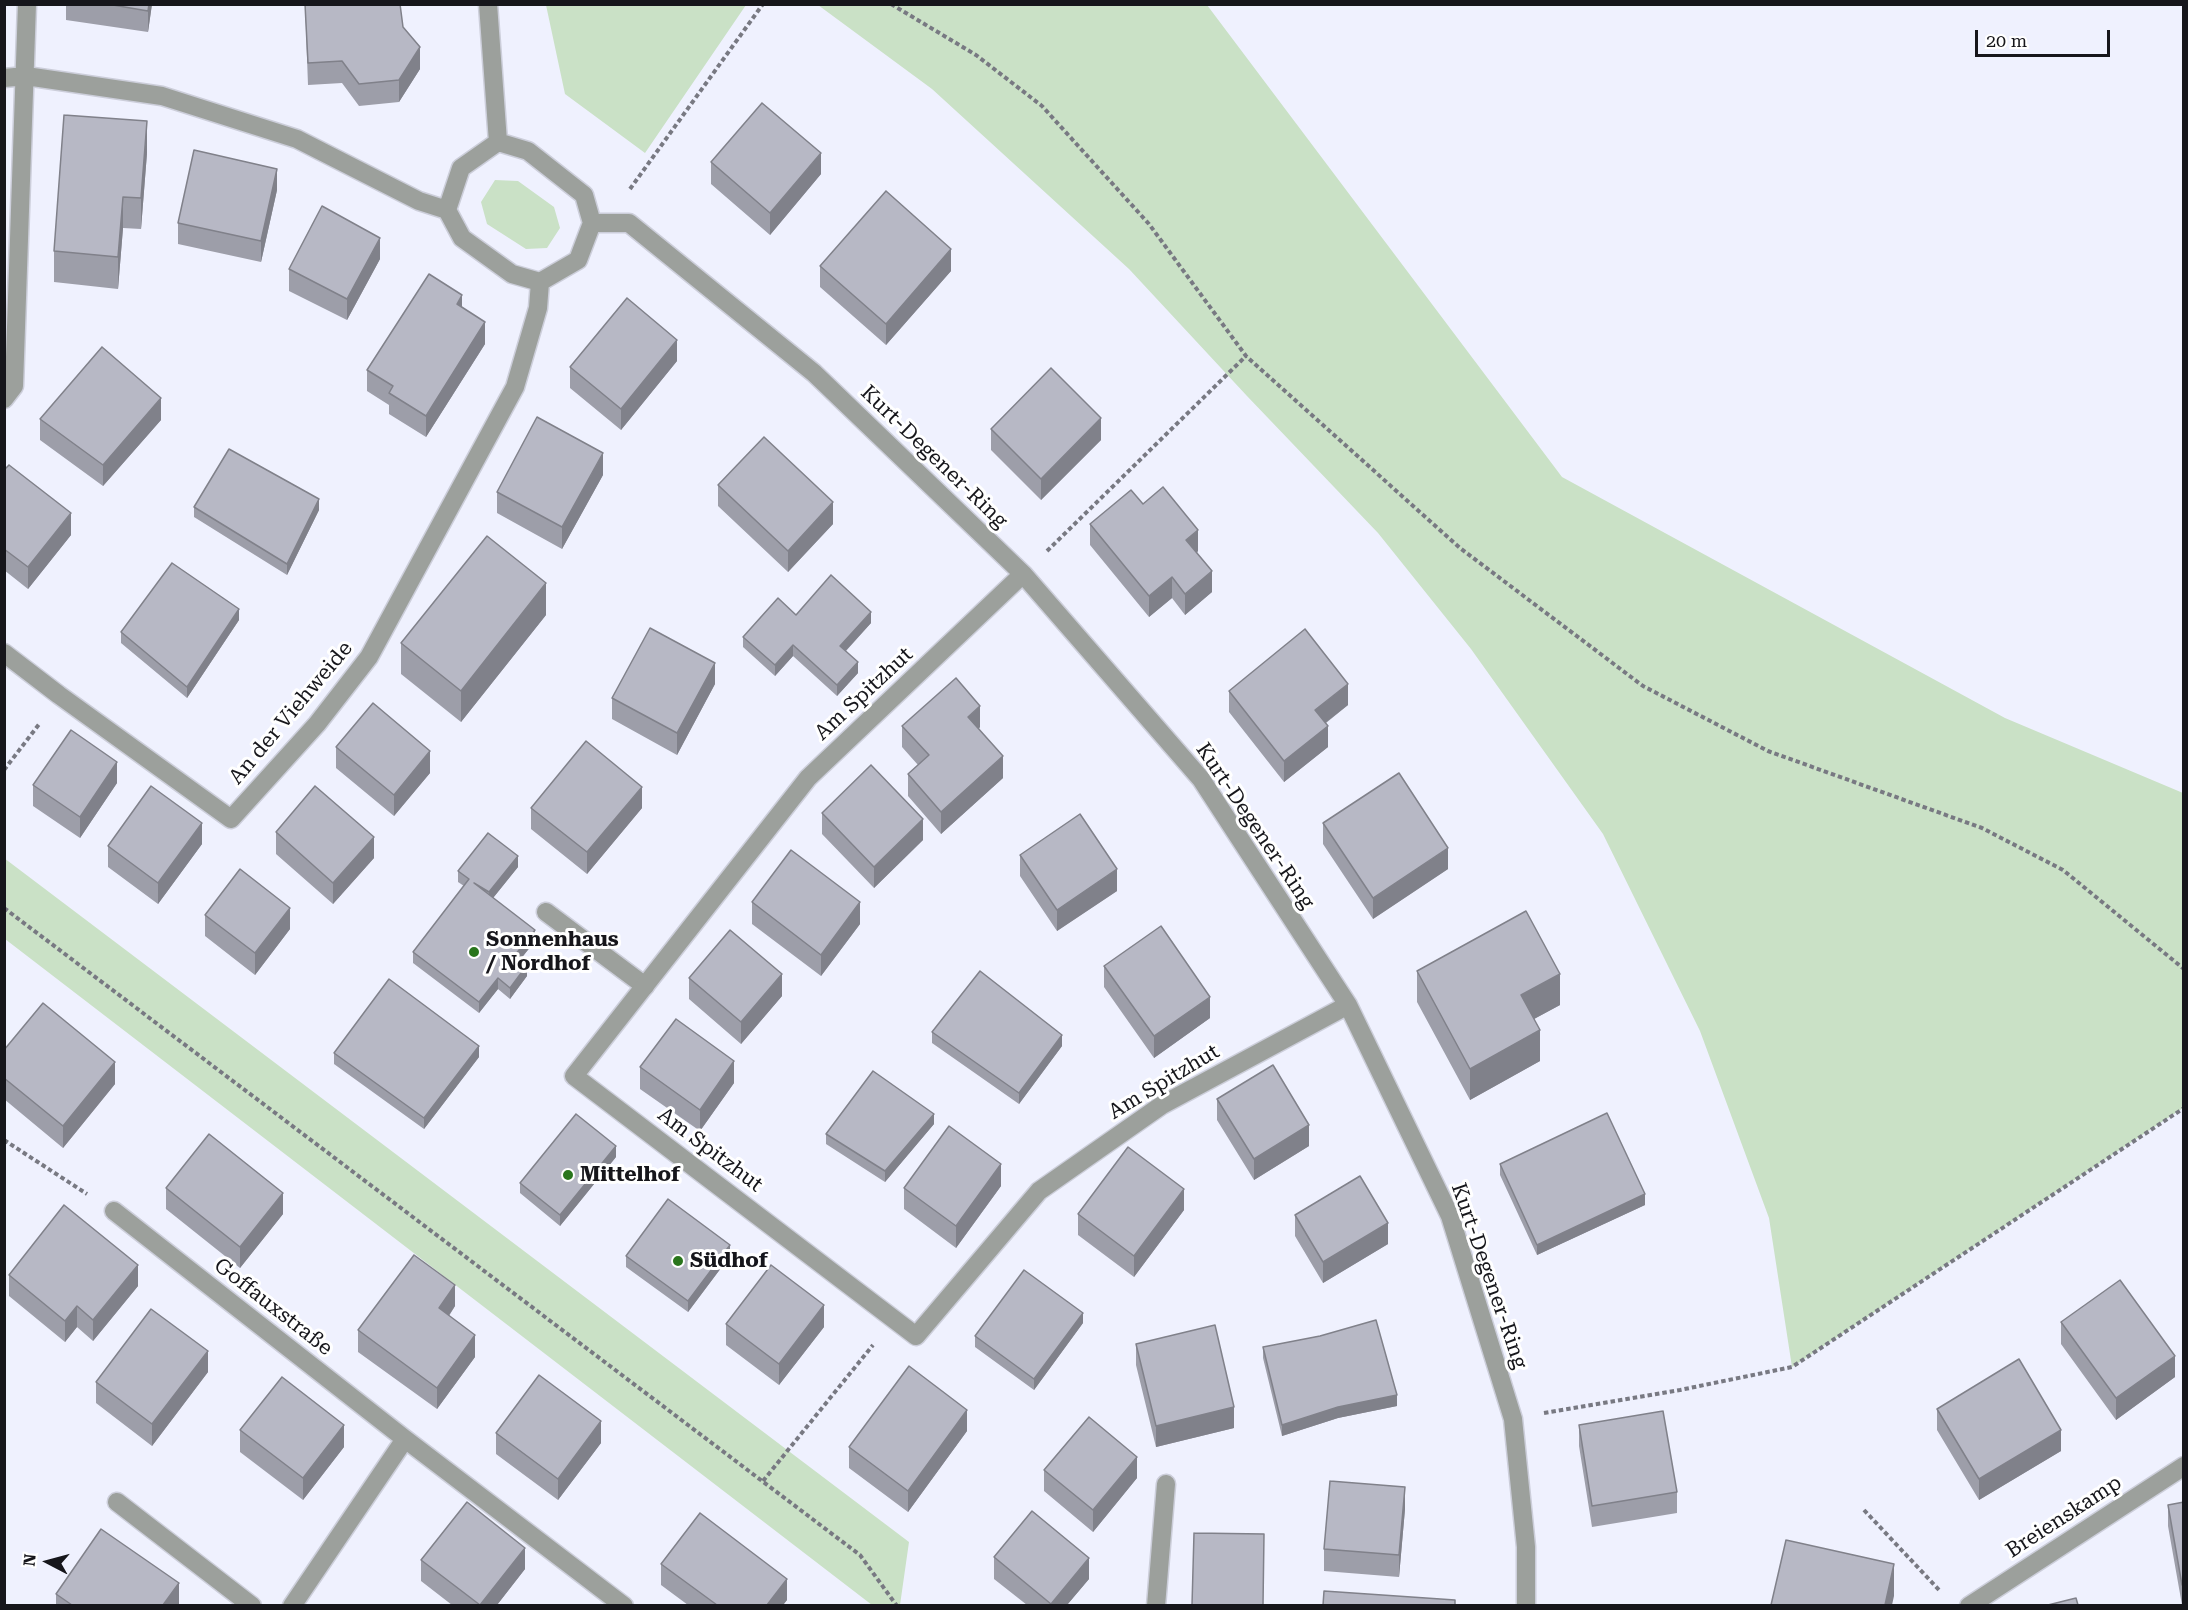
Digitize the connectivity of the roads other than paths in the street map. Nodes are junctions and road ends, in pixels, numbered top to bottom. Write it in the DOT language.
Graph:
graph roads {
  1 [pos="27,4"];
  2 [pos="488,4"];
  3 [pos="26,76"];
  4 [pos="4,78"];
  5 [pos="498,142"];
  6 [pos="447,210"];
  7 [pos="592,223"];
  8 [pos="540,282"];
  9 [pos="4,399"];
  10 [pos="1023,574"];
  11 [pos="4,653"];
  12 [pos="546,912"];
  13 [pos="645,986"];
  14 [pos="1348,1005"];
  15 [pos="114,1211"];
  16 [pos="405,1439"];
  17 [pos="2184,1466"];
  18 [pos="1166,1484"];
  19 [pos="117,1502"];
  20 [pos="252,1605"];
  21 [pos="292,1605"];
  22 [pos="624,1605"];
  23 [pos="1156,1605"];
  24 [pos="1526,1605"];
  25 [pos="1969,1605"];
  1 -- 3 [label="street"];
  2 -- 5 [label="street"];
  3 -- 4 [label="street"];
  3 -- 6 [label="street"];
  3 -- 9 [label="street"];
  5 -- 6 [label="street"];
  5 -- 7 [label="street"];
  6 -- 8 [label="street"];
  7 -- 8 [label="street"];
  7 -- 10 [label="street, Kurt-Degener-Ring"];
  8 -- 11 [label="street, An der Viehweide"];
  10 -- 13 [label="street, Am Spitzhut"];
  10 -- 14 [label="street, Kurt-Degener-Ring"];
  12 -- 13 [label="street"];
  13 -- 14 [label="street, Am Spitzhut"];
  14 -- 24 [label="street, Kurt-Degener-Ring"];
  15 -- 16 [label="street, Goffauxstraße"];
  16 -- 21 [label="street"];
  16 -- 22 [label="street, Goffauxstraße"];
  17 -- 25 [label="street, Breienskamp"];
  18 -- 23 [label="street"];
  19 -- 20 [label="street"];
}
